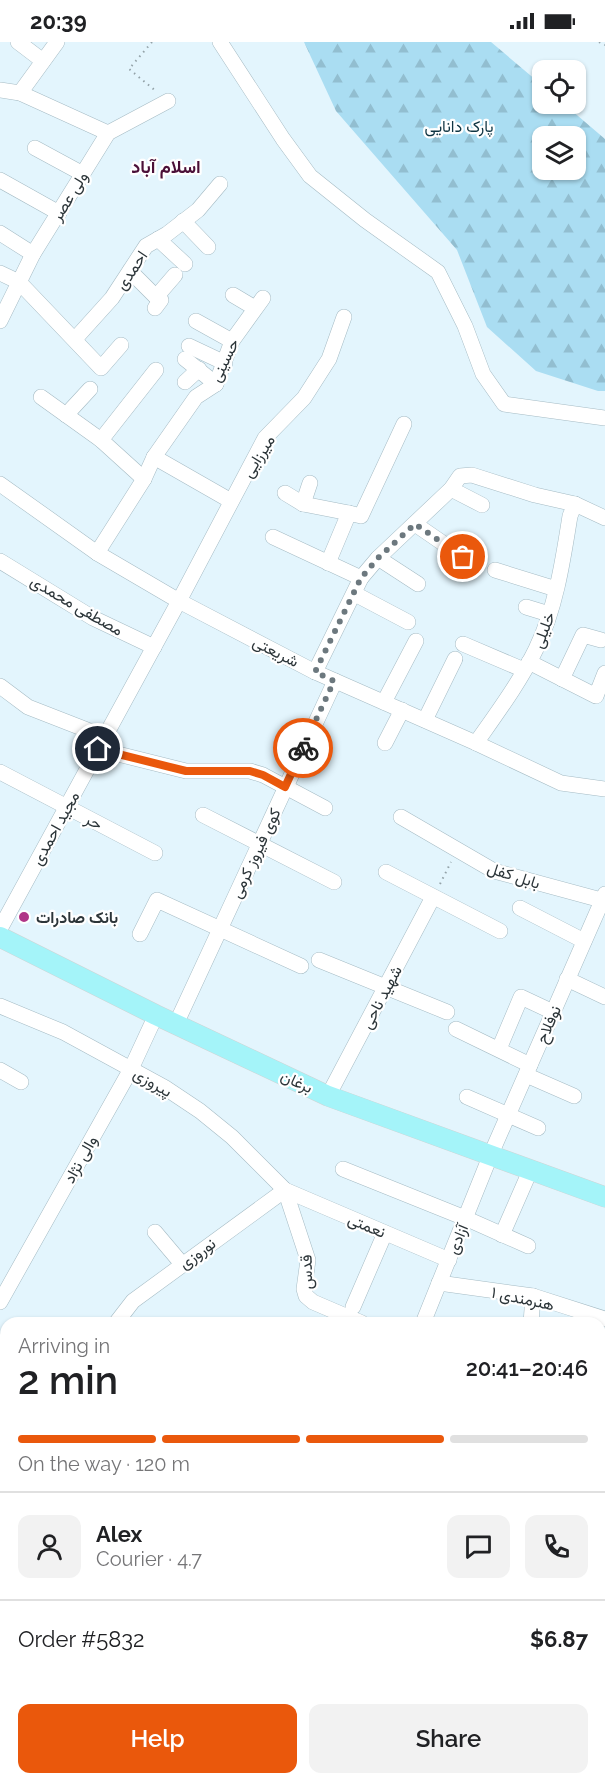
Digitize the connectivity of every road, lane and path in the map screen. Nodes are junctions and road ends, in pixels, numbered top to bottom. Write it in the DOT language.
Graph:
graph roads {
  1 [pos="18,42"];
  2 [pos="57,42"];
  3 [pos="152,42"];
  4 [pos="220,42"];
  5 [pos="599,42"];
  6 [pos="605,45"];
  7 [pos="43,61"];
  8 [pos="0,90"];
  9 [pos="20,93"];
  10 [pos="168,101"];
  11 [pos="108,133"];
  12 [pos="35,148"];
  13 [pos="83,174"];
  14 [pos="0,180"];
  15 [pos="220,184"];
  16 [pos="59,213"];
  17 [pos="183,221"];
  18 [pos="0,233"];
  19 [pos="158,239"];
  20 [pos="208,247"];
  21 [pos="33,254"];
  22 [pos="130,272"];
  23 [pos="0,273"];
  24 [pos="19,282"];
  25 [pos="233,295"];
  26 [pos="344,317"];
  27 [pos="0,321"];
  28 [pos="196,321"];
  29 [pos="75,339"];
  30 [pos="232,341"];
  31 [pos="121,345"];
  32 [pos="225,363"];
  33 [pos="199,369"];
  34 [pos="156,370"];
  35 [pos="185,382"];
  36 [pos="216,384"];
  37 [pos="90,389"];
  38 [pos="41,398"];
  39 [pos="66,415"];
  40 [pos="605,418"];
  41 [pos="404,423"];
  42 [pos="101,440"];
  43 [pos="154,457"];
  44 [pos="144,479"];
  45 [pos="310,483"];
  46 [pos="0,484"];
  47 [pos="451,489"];
  48 [pos="285,493"];
  49 [pos="231,501"];
  50 [pos="303,504"];
  51 [pos="575,504"];
  52 [pos="482,505"];
  53 [pos="350,513"];
  54 [pos="605,518"];
  55 [pos="415,524"];
  56 [pos="273,537"];
  57 [pos="97,553"];
  58 [pos="463,557"];
  59 [pos="378,558"];
  60 [pos="0,561"];
  61 [pos="328,562"];
  62 [pos="495,570"];
  63 [pos="361,578"];
  64 [pos="418,584"];
  65 [pos="556,589"];
  66 [pos="355,594"];
  67 [pos="179,601"];
  68 [pos="526,607"];
  69 [pos="549,614"];
  70 [pos="408,622"];
  71 [pos="601,640"];
  72 [pos="416,641"];
  73 [pos="463,644"];
  74 [pos="154,647"];
  75 [pos="455,659"];
  76 [pos="526,666"];
  77 [pos="315,672"];
  78 [pos="605,673"];
  79 [pos="562,679"];
  80 [pos="334,681"];
  81 [pos="0,686"];
  82 [pos="384,702"];
  83 [pos="402,710"];
  84 [pos="425,720"];
  85 [pos="476,742"];
  86 [pos="101,743"];
  87 [pos="385,743"];
  88 [pos="0,772"];
  89 [pos="285,787"];
  90 [pos="605,789"];
  91 [pos="67,807"];
  92 [pos="325,808"];
  93 [pos="203,815"];
  94 [pos="400,817"];
  95 [pos="259,844"];
  96 [pos="458,850"];
  97 [pos="155,853"];
  98 [pos="386,873"];
  99 [pos="334,882"];
  100 [pos="433,897"];
  101 [pos="604,898"];
  102 [pos="520,908"];
  103 [pos="0,929"];
  104 [pos="220,930"];
  105 [pos="500,931"];
  106 [pos="140,934"];
  107 [pos="0,937"];
  108 [pos="584,941"];
  109 [pos="319,960"];
  110 [pos="301,966"];
  111 [pos="567,979"];
  112 [pos="386,987"];
  113 [pos="605,997"];
  114 [pos="0,1006"];
  115 [pos="447,1012"];
  116 [pos="553,1012"];
  117 [pos="156,1015"];
  118 [pos="176,1024"];
  119 [pos="456,1029"];
  120 [pos="499,1049"];
  121 [pos="130,1069"];
  122 [pos="0,1070"];
  123 [pos="528,1070"];
  124 [pos="21,1082"];
  125 [pos="328,1096"];
  126 [pos="467,1096"];
  127 [pos="574,1096"];
  128 [pos="508,1115"];
  129 [pos="538,1128"];
  130 [pos="491,1154"];
  131 [pos="343,1169"];
  132 [pos="530,1171"];
  133 [pos="285,1190"];
  134 [pos="605,1197"];
  135 [pos="465,1218"];
  136 [pos="155,1232"];
  137 [pos="386,1233"];
  138 [pos="502,1235"];
  139 [pos="528,1246"];
  140 [pos="448,1260"];
  141 [pos="182,1264"];
  142 [pos="439,1283"];
  143 [pos="533,1296"];
  144 [pos="0,1302"];
  145 [pos="353,1307"];
  146 [pos="121,1317"];
  147 [pos="348,1317"];
  148 [pos="427,1317"];
  149 [pos="531,1317"];
  150 [pos="599,1317"];
  1 -- 7 [label="street"];
  2 -- 7 [label="street"];
  3 -- 10 [label="path"];
  4 -- 40 [label="street"];
  5 -- 6 [label="path"];
  7 -- 9 [label="street"];
  8 -- 9 [label="street"];
  9 -- 11 [label="street"];
  10 -- 11 [label="street"];
  11 -- 13 [label="street, ولی عصر"];
  12 -- 13 [label="street"];
  13 -- 16 [label="street, ولی عصر"];
  14 -- 16 [label="street"];
  15 -- 17 [label="street, احمدی"];
  16 -- 21 [label="street, ولی عصر"];
  17 -- 19 [label="street, احمدی"];
  17 -- 20 [label="street"];
  18 -- 21 [label="street"];
  19 -- 22 [label="street, احمدی"];
  19 -- 22 [label="street"];
  21 -- 24 [label="street, ولی عصر"];
  22 -- 29 [label="street, احمدی"];
  23 -- 24 [label="street"];
  24 -- 27 [label="street, ولی عصر"];
  24 -- 29 [label="street"];
  25 -- 30 [label="street, حسینی"];
  26 -- 49 [label="street, میرزایی"];
  28 -- 30 [label="street"];
  29 -- 31 [label="street"];
  30 -- 32 [label="street, حسینی"];
  32 -- 33 [label="street"];
  32 -- 36 [label="street, حسینی"];
  33 -- 35 [label="street"];
  33 -- 36 [label="street"];
  34 -- 42 [label="street"];
  36 -- 43 [label="street, حسینی"];
  37 -- 39 [label="street"];
  38 -- 39 [label="street"];
  39 -- 42 [label="street"];
  41 -- 53 [label="street"];
  42 -- 44 [label="street"];
  43 -- 44 [label="street, حسینی"];
  43 -- 49 [label="street"];
  44 -- 57 [label="street, حسینی"];
  45 -- 50 [label="street"];
  46 -- 57 [label="street, شریعتی"];
  47 -- 51 [label="street"];
  47 -- 52 [label="street"];
  47 -- 55 [label="street"];
  48 -- 50 [label="street"];
  49 -- 67 [label="street, میرزایی"];
  50 -- 53 [label="street"];
  51 -- 54 [label="street"];
  51 -- 65 [label="street, خلیلی"];
  53 -- 61 [label="street"];
  55 -- 58 [label="street"];
  55 -- 59 [label="street"];
  56 -- 61 [label="street"];
  57 -- 67 [label="street, شریعتی"];
  59 -- 63 [label="street"];
  59 -- 64 [label="street"];
  60 -- 74 [label="street, مصطفی محمدی"];
  61 -- 63 [label="street"];
  62 -- 65 [label="street"];
  63 -- 66 [label="street"];
  65 -- 69 [label="street, خلیلی"];
  66 -- 70 [label="street"];
  66 -- 77 [label="street"];
  67 -- 74 [label="street, مجید احمدی"];
  67 -- 77 [label="street, شریعتی"];
  68 -- 69 [label="street"];
  69 -- 76 [label="street, خلیلی"];
  71 -- 79 [label="street"];
  72 -- 82 [label="street"];
  73 -- 76 [label="street"];
  74 -- 86 [label="street, مجید احمدی"];
  75 -- 84 [label="street"];
  76 -- 79 [label="street"];
  76 -- 85 [label="street, خلیلی"];
  77 -- 80 [label="street, شریعتی"];
  78 -- 79 [label="street"];
  80 -- 82 [label="street, شریعتی"];
  80 -- 89 [label="street, کوی فیروز کرمی"];
  81 -- 86 [label="street"];
  82 -- 83 [label="street, شریعتی"];
  83 -- 84 [label="street, شریعتی"];
  83 -- 87 [label="street"];
  84 -- 85 [label="street, شریعتی"];
  85 -- 90 [label="street, شریعتی"];
  86 -- 89 [label="street"];
  86 -- 91 [label="street, مجید احمدی"];
  88 -- 91 [label="street, حر"];
  89 -- 92 [label="street"];
  89 -- 95 [label="street, کوی فیروز کرمی"];
  91 -- 97 [label="street, حر"];
  91 -- 103 [label="street, مجید احمدی"];
  93 -- 95 [label="street"];
  94 -- 96 [label="street, بابل کفل"];
  95 -- 99 [label="street"];
  95 -- 104 [label="street, کوی فیروز کرمی"];
  96 -- 100 [label="path"];
  96 -- 101 [label="street, بابل کفل"];
  98 -- 100 [label="street"];
  100 -- 105 [label="street"];
  100 -- 112 [label="street, شهید ناحی"];
  101 -- 108 [label="street, نوفلاح"];
  102 -- 108 [label="street"];
  104 -- 106 [label="street"];
  104 -- 110 [label="street"];
  104 -- 118 [label="street, کوی فیروز کرمی"];
  107 -- 117 [label="main road, برغان"];
  108 -- 111 [label="street, نوفلاح"];
  109 -- 112 [label="street"];
  111 -- 113 [label="street"];
  111 -- 116 [label="street, نوفلاح"];
  112 -- 115 [label="street"];
  112 -- 125 [label="street, شهید ناحی"];
  114 -- 121 [label="street, پیروزی"];
  116 -- 120 [label="street"];
  116 -- 123 [label="street, نوفلاح"];
  117 -- 118 [label="main road, برغان"];
  117 -- 121 [label="street, والی نژاد"];
  118 -- 125 [label="main road, برغان"];
  119 -- 120 [label="street"];
  120 -- 123 [label="street"];
  121 -- 133 [label="street, پیروزی"];
  121 -- 144 [label="street, والی نژاد"];
  122 -- 124 [label="street"];
  123 -- 127 [label="street"];
  123 -- 128 [label="street, نوفلاح"];
  125 -- 130 [label="main road, برغان"];
  126 -- 128 [label="street"];
  128 -- 129 [label="street"];
  128 -- 130 [label="street, نوفلاح"];
  130 -- 132 [label="main road, برغان"];
  130 -- 135 [label="street, آزادی"];
  131 -- 135 [label="street"];
  132 -- 134 [label="main road, برغان"];
  132 -- 138 [label="street"];
  133 -- 137 [label="street, نعمتی"];
  133 -- 141 [label="street, نوروزی"];
  133 -- 147 [label="street, قدس"];
  135 -- 138 [label="street"];
  135 -- 140 [label="street, آزادی"];
  136 -- 141 [label="street"];
  137 -- 140 [label="street, نعمتی"];
  137 -- 145 [label="street"];
  138 -- 139 [label="street"];
  140 -- 142 [label="street, آزادی"];
  141 -- 146 [label="street, نوروزی"];
  142 -- 143 [label="street, هنرمندی ۱"];
  142 -- 148 [label="street, آزادی"];
  143 -- 149 [label="street"];
  143 -- 150 [label="street, هنرمندی ۱"];
}
